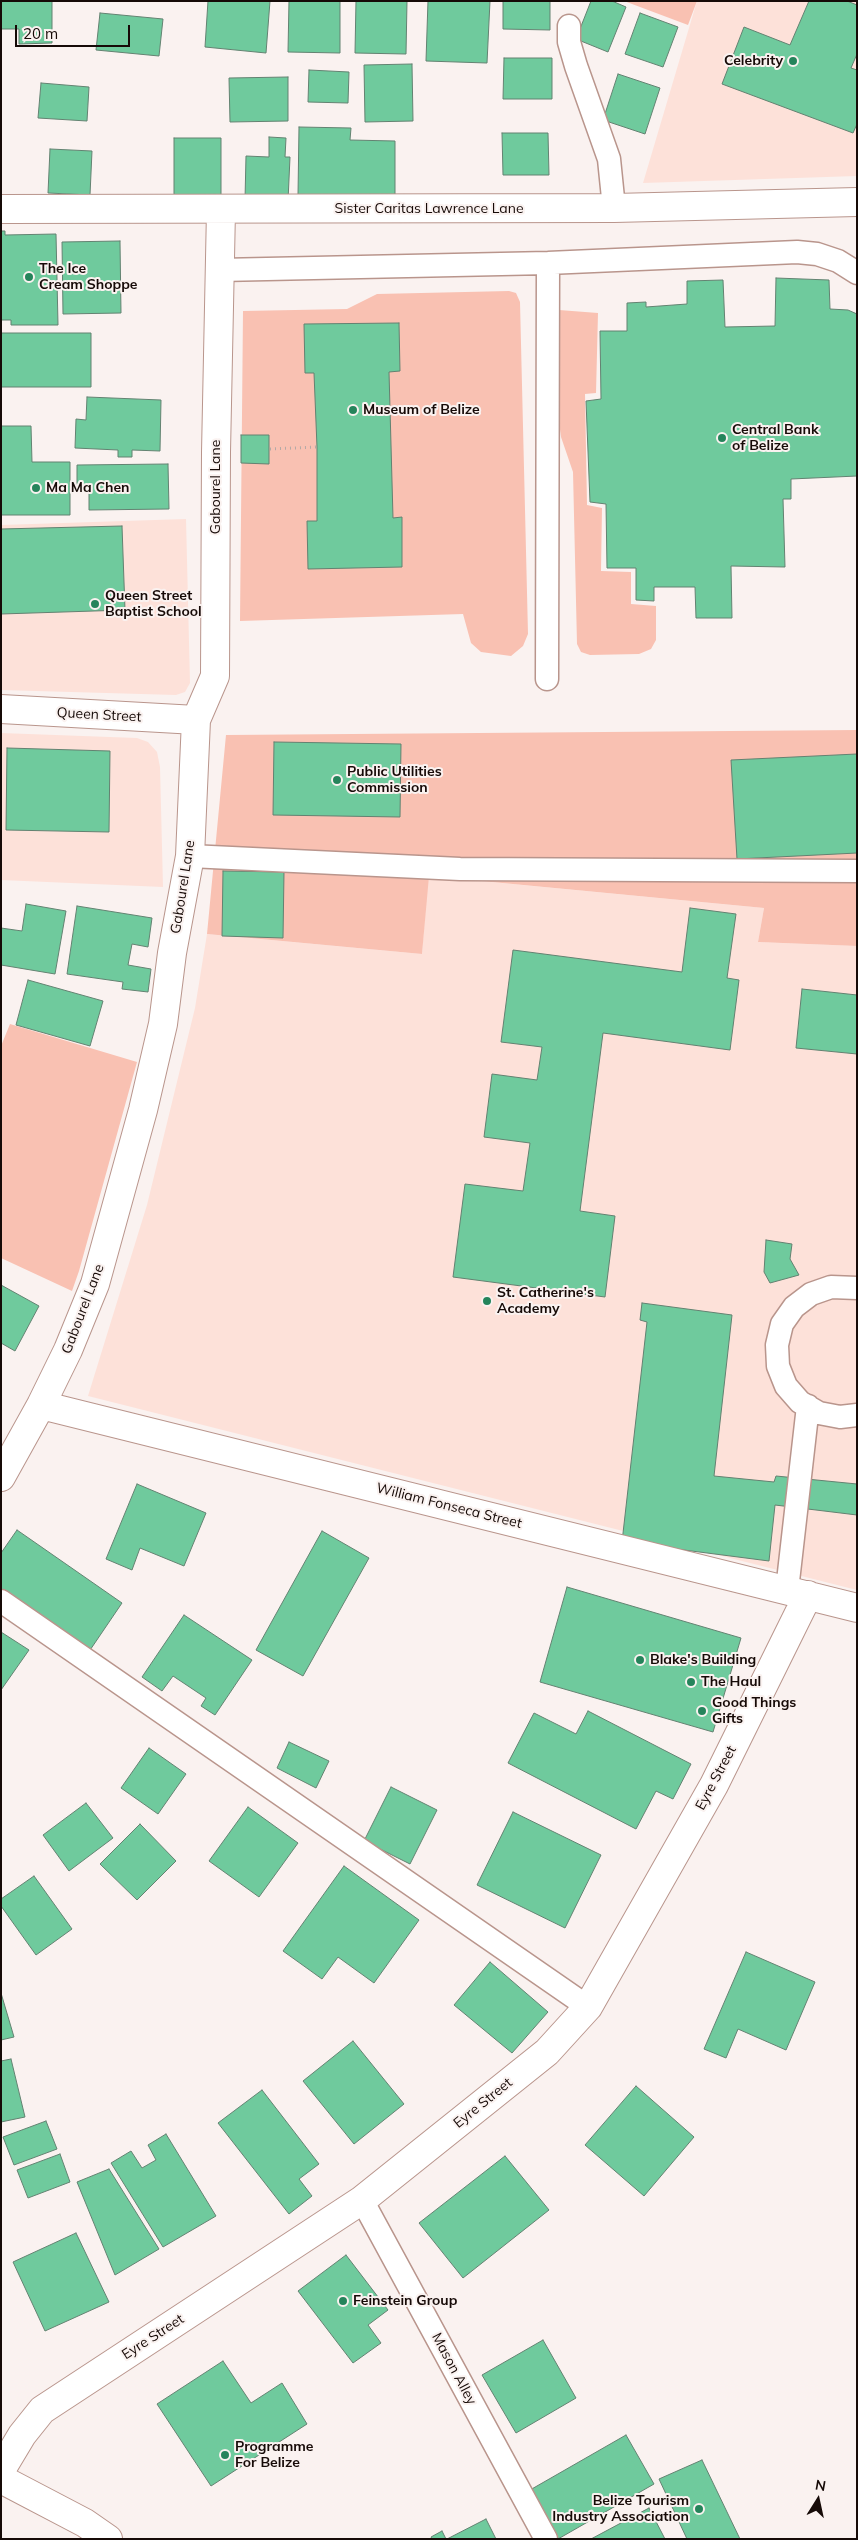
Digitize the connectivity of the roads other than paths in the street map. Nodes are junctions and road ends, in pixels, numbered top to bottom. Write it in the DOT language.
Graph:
graph roads {
  1 [pos="569,26"];
  2 [pos="857,202"];
  3 [pos="614,208"];
  4 [pos="1,209"];
  5 [pos="221,210"];
  6 [pos="548,263"];
  7 [pos="220,270"];
  8 [pos="857,274"];
  9 [pos="547,679"];
  10 [pos="1,709"];
  11 [pos="196,720"];
  12 [pos="190,856"];
  13 [pos="857,871"];
  14 [pos="857,1288"];
  15 [pos="41,1406"];
  16 [pos="808,1406"];
  17 [pos="857,1415"];
  18 [pos="1,1477"];
  19 [pos="798,1593"];
  20 [pos="1,1601"];
  21 [pos="857,1608"];
  22 [pos="588,2007"];
  23 [pos="362,2200"];
  24 [pos="1,2470"];
  25 [pos="1,2479"];
  26 [pos="108,2539"];
  27 [pos="546,2539"];
  1 -- 3 [label="lane"];
  2 -- 3 [label="street, Sister Caritas Lawrence Lane"];
  3 -- 5 [label="street, Sister Caritas Lawrence Lane"];
  4 -- 5 [label="street, Sister Caritas Lawrence Lane"];
  5 -- 7 [label="street, Gabourel Lane"];
  6 -- 7 [label="lane"];
  6 -- 8 [label="lane"];
  6 -- 9 [label="lane"];
  7 -- 11 [label="street, Gabourel Lane"];
  10 -- 11 [label="street, Queen Street"];
  11 -- 12 [label="street, Gabourel Lane"];
  12 -- 13 [label="lane"];
  12 -- 15 [label="street, Gabourel Lane"];
  14 -- 16 [label="lane"];
  15 -- 18 [label="street, Gabourel Lane"];
  15 -- 19 [label="street, William Fonseca Street"];
  16 -- 17 [label="lane"];
  16 -- 19 [label="lane"];
  19 -- 21 [label="street, William Fonseca Street"];
  19 -- 22 [label="street, Eyre Street"];
  20 -- 22 [label="lane"];
  22 -- 23 [label="street, Eyre Street"];
  23 -- 24 [label="street, Eyre Street"];
  23 -- 27 [label="lane, Mason Alley"];
  25 -- 26 [label="street"];
}
